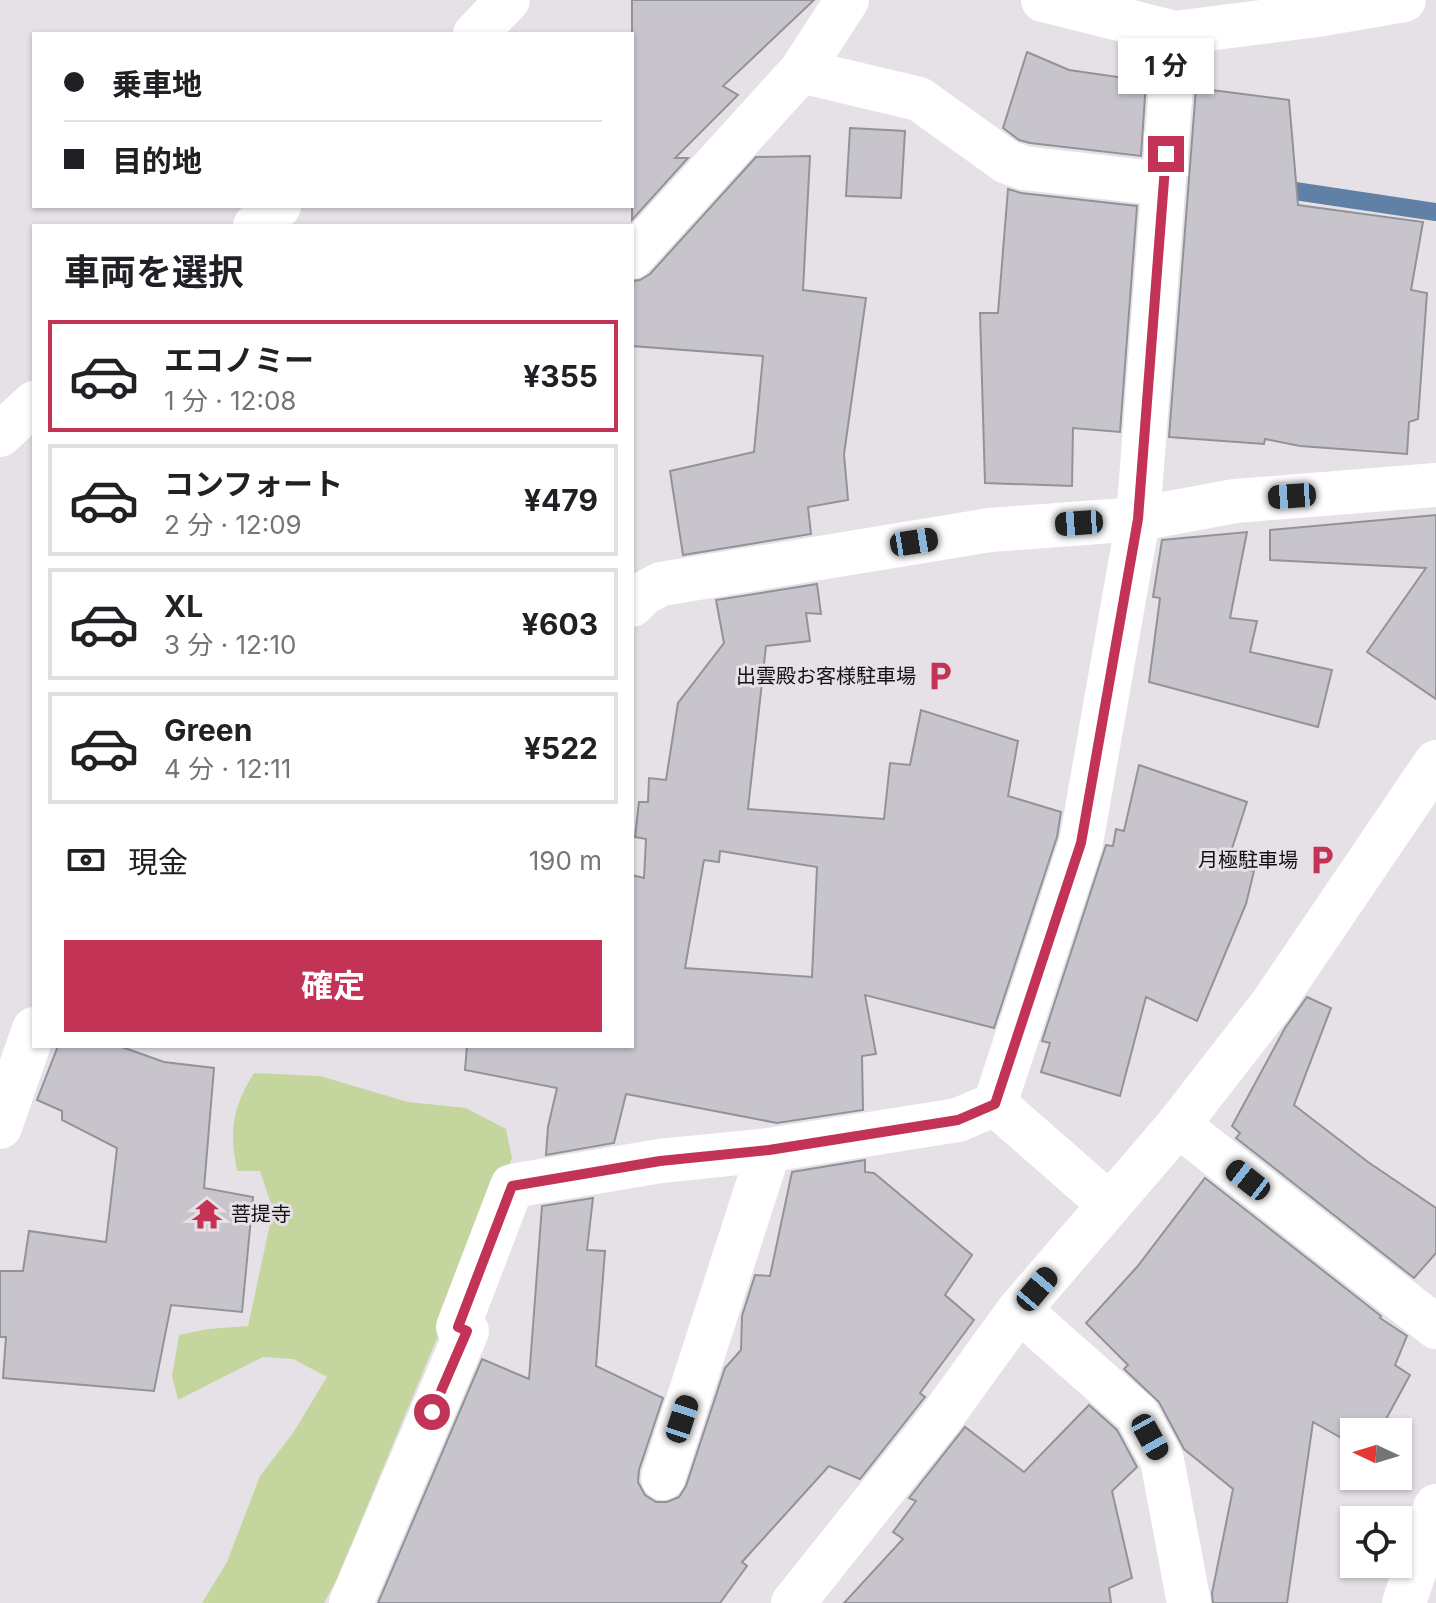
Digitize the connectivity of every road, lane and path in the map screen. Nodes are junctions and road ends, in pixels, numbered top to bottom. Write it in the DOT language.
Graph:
graph roads {
  1 [pos="508,0"];
  2 [pos="847,0"];
  3 [pos="1043,0"];
  4 [pos="1404,0"];
  5 [pos="477,32"];
  6 [pos="1175,33"];
  7 [pos="801,71"];
  8 [pos="1163,184"];
  9 [pos="277,208"];
  10 [pos="257,224"];
  11 [pos="634,255"];
  12 [pos="32,405"];
  13 [pos="0,435"];
  14 [pos="1436,485"];
  15 [pos="1138,519"];
  16 [pos="634,603"];
  17 [pos="1436,762"];
  18 [pos="32,1035"];
  19 [pos="995,1104"];
  20 [pos="1178,1125"];
  21 [pos="0,1127"];
  22 [pos="769,1150"];
  23 [pos="1108,1203"];
  24 [pos="1019,1310"];
  25 [pos="1436,1327"];
  26 [pos="663,1478"];
  27 [pos="1436,1506"];
  28 [pos="351,1603"];
  29 [pos="793,1603"];
  30 [pos="1189,1603"];
  31 [pos="1404,1603"];
  1 -- 5 [label="street"];
  2 -- 7 [label="street"];
  3 -- 6 [label="street"];
  4 -- 6 [label="street"];
  6 -- 8 [label="street"];
  7 -- 8 [label="street"];
  7 -- 11 [label="street"];
  8 -- 15 [label="street"];
  9 -- 10 [label="street"];
  12 -- 13 [label="street"];
  14 -- 15 [label="street"];
  15 -- 16 [label="street"];
  15 -- 19 [label="street"];
  17 -- 20 [label="street"];
  18 -- 21 [label="street"];
  19 -- 22 [label="street"];
  19 -- 23 [label="street"];
  20 -- 23 [label="street"];
  20 -- 25 [label="street"];
  22 -- 26 [label="street"];
  22 -- 28 [label="street"];
  23 -- 24 [label="street"];
  24 -- 29 [label="street"];
  24 -- 30 [label="street"];
  27 -- 31 [label="street"];
}
